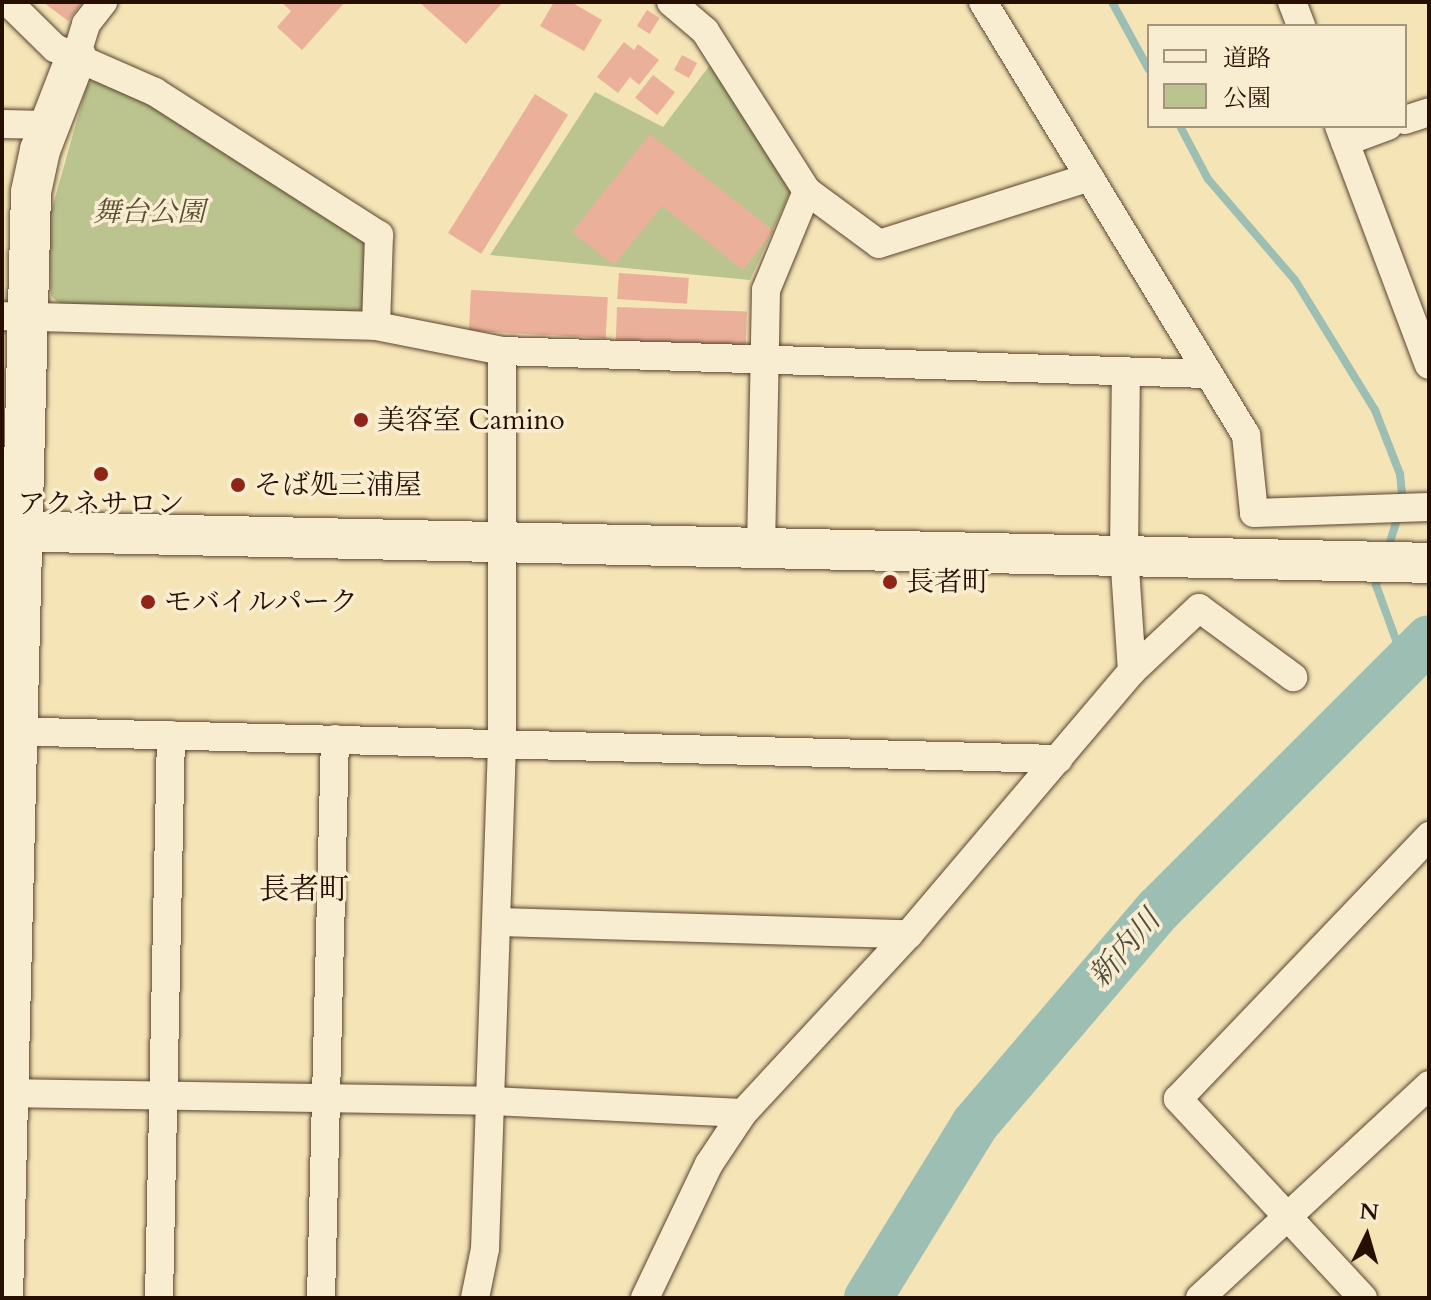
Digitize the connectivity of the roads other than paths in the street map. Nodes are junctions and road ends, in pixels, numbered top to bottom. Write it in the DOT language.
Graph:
graph roads {
  1 [pos="8,2"];
  2 [pos="103,2"];
  3 [pos="671,2"];
  4 [pos="983,2"];
  5 [pos="1292,2"];
  6 [pos="1300,24"];
  7 [pos="76,57"];
  8 [pos="1429,112"];
  9 [pos="1407,119"];
  10 [pos="2,124"];
  11 [pos="49,125"];
  12 [pos="1376,128"];
  13 [pos="1342,134"];
  14 [pos="1090,177"];
  15 [pos="807,191"];
  16 [pos="1420,315"];
  17 [pos="15,316"];
  18 [pos="376,326"];
  19 [pos="502,351"];
  20 [pos="766,360"];
  21 [pos="1429,365"];
  22 [pos="1126,371"];
  23 [pos="1207,374"];
  24 [pos="1429,507"];
  25 [pos="12,531"];
  26 [pos="501,543"];
  27 [pos="761,549"];
  28 [pos="1124,554"];
  29 [pos="1427,563"];
  30 [pos="1132,671"];
  31 [pos="1293,677"];
  32 [pos="9,731"];
  33 [pos="171,735"];
  34 [pos="335,739"];
  35 [pos="502,744"];
  36 [pos="1059,759"];
  37 [pos="1429,836"];
  38 [pos="497,922"];
  39 [pos="909,934"];
  40 [pos="1429,1085"];
  41 [pos="5,1094"];
  42 [pos="165,1095"];
  43 [pos="327,1098"];
  44 [pos="490,1101"];
  45 [pos="743,1113"];
  46 [pos="1287,1217"];
  47 [pos="3,1298"];
  48 [pos="159,1298"];
  49 [pos="321,1298"];
  50 [pos="475,1298"];
  51 [pos="645,1298"];
  52 [pos="1200,1298"];
  53 [pos="1363,1298"];
  1 -- 7 [label="street"];
  2 -- 7 [label="street"];
  3 -- 15 [label="street"];
  4 -- 14 [label="street"];
  5 -- 6 [label="street"];
  7 -- 11 [label="street"];
  7 -- 18 [label="street"];
  8 -- 9 [label="street"];
  10 -- 11 [label="street"];
  11 -- 17 [label="street"];
  12 -- 13 [label="street"];
  13 -- 16 [label="street"];
  14 -- 15 [label="street"];
  14 -- 23 [label="street"];
  15 -- 20 [label="street"];
  16 -- 21 [label="street"];
  17 -- 18 [label="street"];
  17 -- 25 [label="street"];
  18 -- 19 [label="street"];
  19 -- 20 [label="street"];
  19 -- 26 [label="street"];
  20 -- 22 [label="street"];
  20 -- 27 [label="street"];
  22 -- 23 [label="street"];
  22 -- 28 [label="street"];
  23 -- 24 [label="street"];
  25 -- 26 [label="street"];
  25 -- 32 [label="street"];
  26 -- 27 [label="street"];
  26 -- 35 [label="street"];
  27 -- 28 [label="street"];
  28 -- 29 [label="street"];
  28 -- 30 [label="street"];
  30 -- 31 [label="street"];
  30 -- 36 [label="street"];
  32 -- 33 [label="street"];
  32 -- 41 [label="street"];
  33 -- 34 [label="street"];
  33 -- 42 [label="street"];
  34 -- 35 [label="street"];
  34 -- 43 [label="street"];
  35 -- 36 [label="street"];
  35 -- 38 [label="street"];
  36 -- 39 [label="street"];
  37 -- 46 [label="street"];
  38 -- 39 [label="street"];
  38 -- 44 [label="street"];
  39 -- 45 [label="street"];
  40 -- 46 [label="street"];
  41 -- 42 [label="street"];
  41 -- 47 [label="street"];
  42 -- 43 [label="street"];
  42 -- 48 [label="street"];
  43 -- 44 [label="street"];
  43 -- 49 [label="street"];
  44 -- 45 [label="street"];
  44 -- 50 [label="street"];
  45 -- 51 [label="street"];
  46 -- 52 [label="street"];
  46 -- 53 [label="street"];
}
